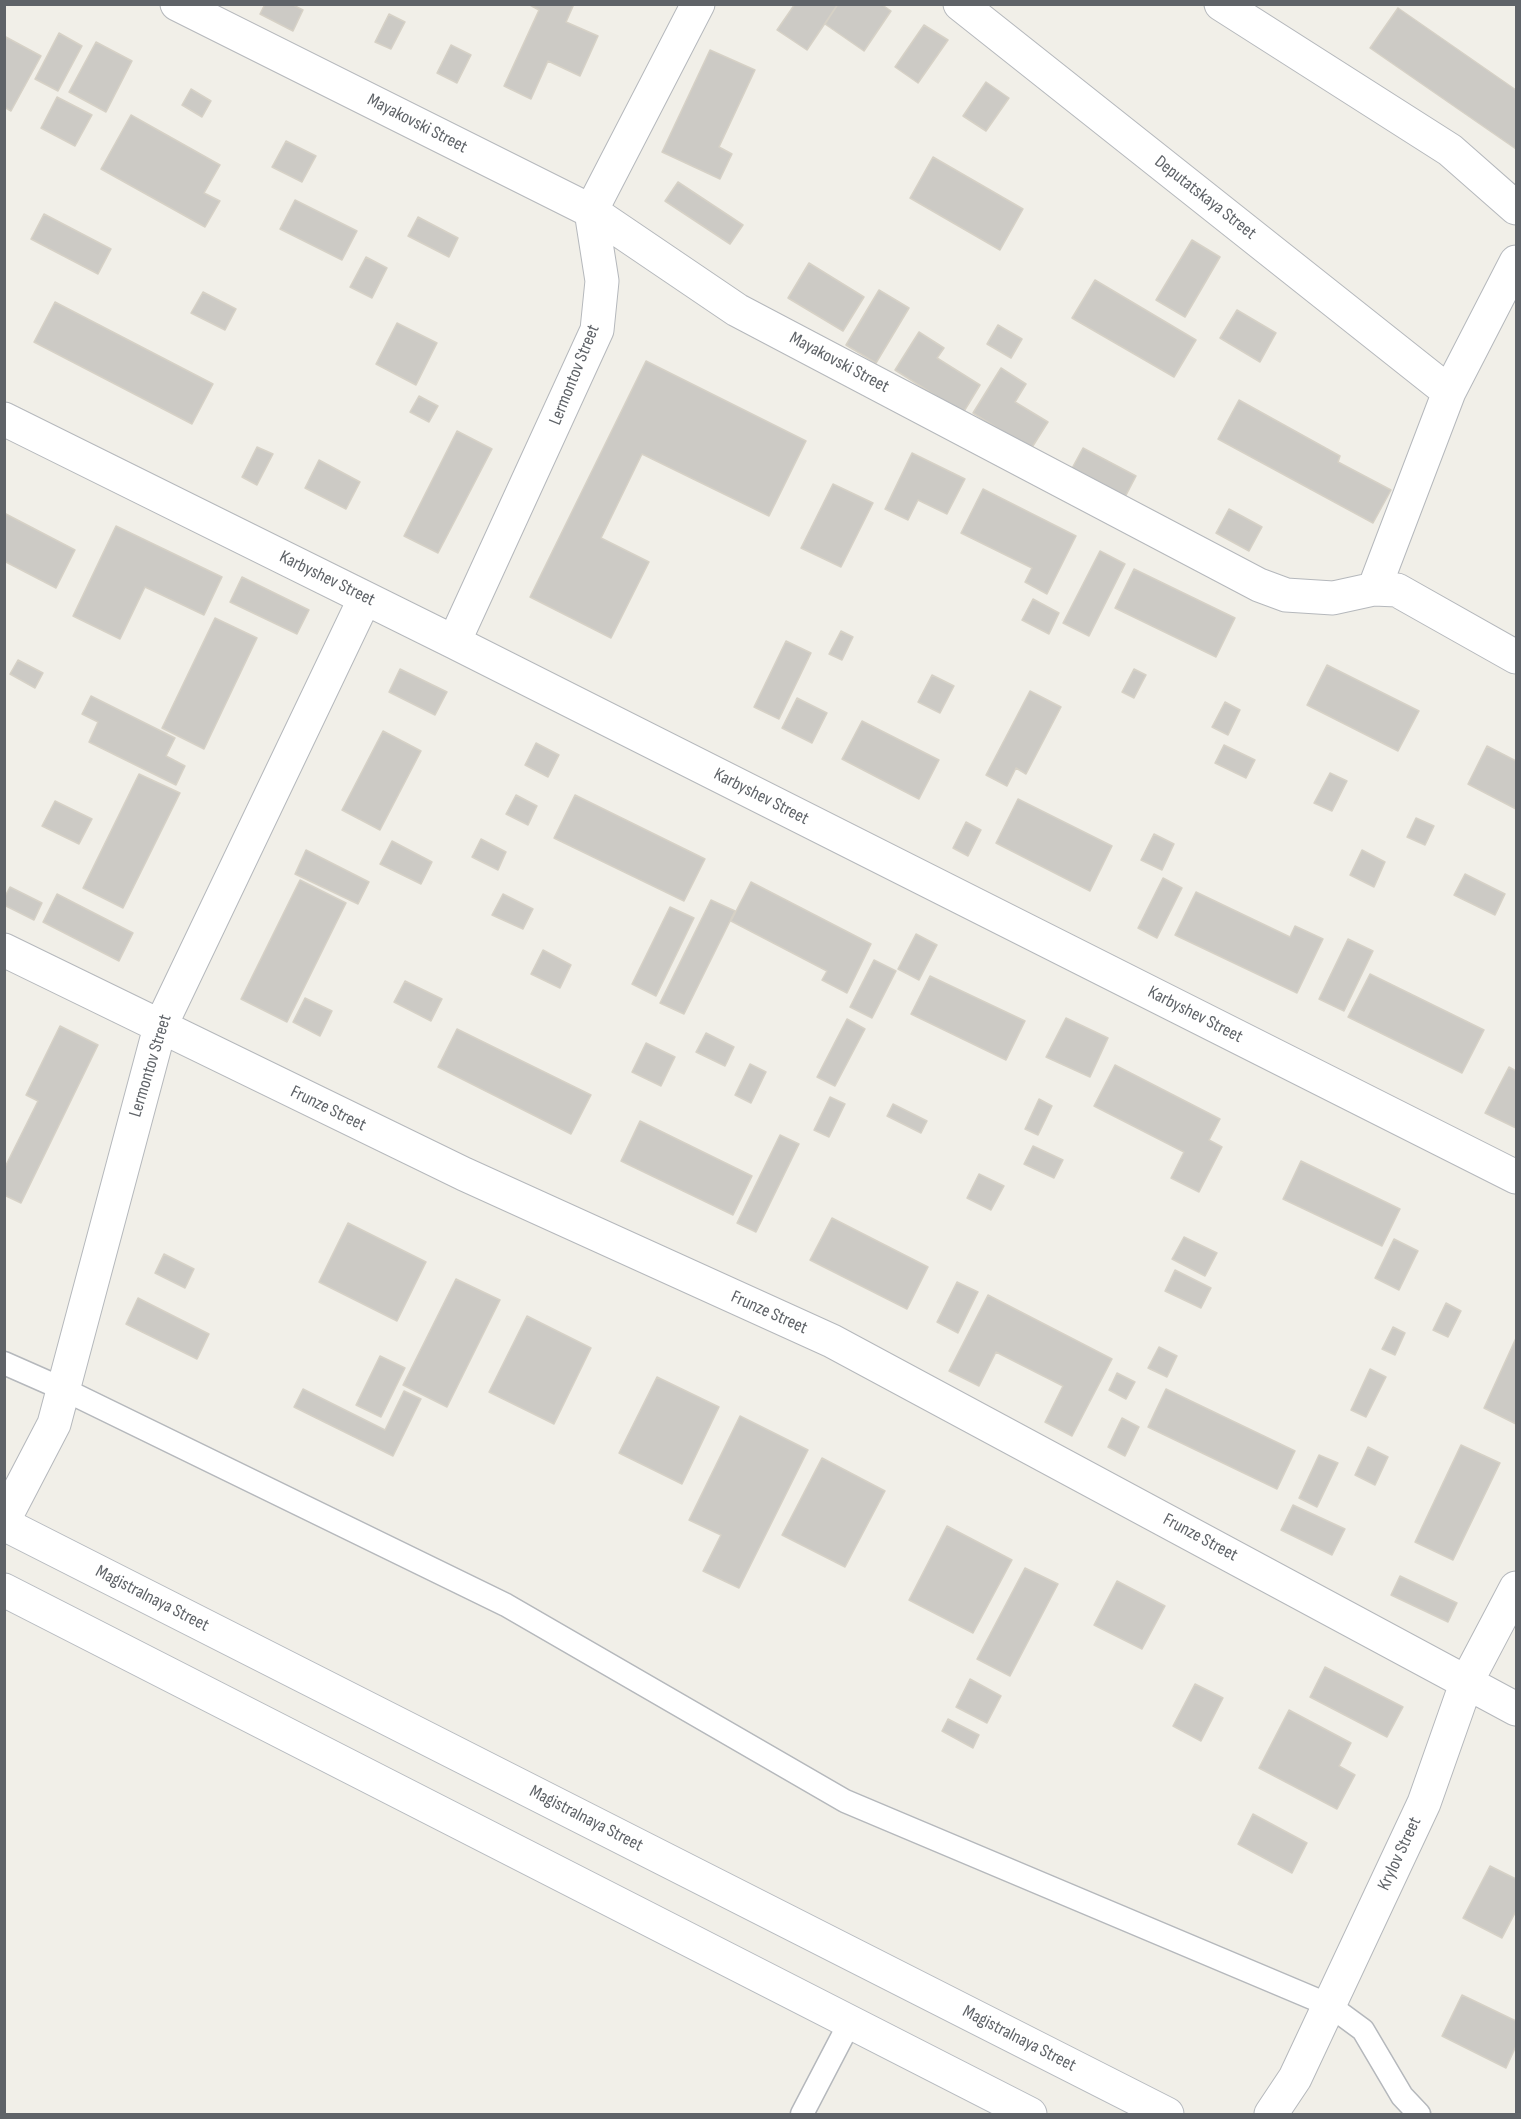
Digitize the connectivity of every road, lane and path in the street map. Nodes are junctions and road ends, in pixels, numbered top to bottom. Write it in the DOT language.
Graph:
graph roads {
  1 [pos="177,4"];
  2 [pos="698,4"];
  3 [pos="960,4"];
  4 [pos="1221,4"];
  5 [pos="1516,208"];
  6 [pos="591,211"];
  7 [pos="1516,262"];
  8 [pos="1449,392"];
  9 [pos="4,419"];
  10 [pos="1374,589"];
  11 [pos="365,598"];
  12 [pos="454,642"];
  13 [pos="1516,657"];
  14 [pos="4,950"];
  15 [pos="160,1028"];
  16 [pos="1516,1177"];
  17 [pos="4,1363"];
  18 [pos="63,1389"];
  19 [pos="4,1522"];
  20 [pos="1516,1587"];
  21 [pos="4,1590"];
  22 [pos="1467,1681"];
  23 [pos="1516,1709"];
  24 [pos="1329,2005"];
  25 [pos="850,2022"];
  26 [pos="802,2115"];
  27 [pos="1030,2115"];
  28 [pos="1167,2115"];
  29 [pos="1271,2115"];
  30 [pos="1419,2115"];
  1 -- 6 [label="street, Mayakovski Street"];
  2 -- 6 [label="street"];
  3 -- 8 [label="street, Deputatskaya Street"];
  4 -- 5 [label="street"];
  6 -- 10 [label="street, Mayakovski Street"];
  6 -- 12 [label="street, Lermontov Street"];
  7 -- 8 [label="street"];
  8 -- 10 [label="street"];
  9 -- 11 [label="street, Karbyshev Street"];
  10 -- 13 [label="street, Mayakovski Street"];
  11 -- 12 [label="street, Karbyshev Street"];
  11 -- 15 [label="street, Lermontov Street"];
  12 -- 16 [label="street, Karbyshev Street"];
  14 -- 15 [label="street, Frunze Street"];
  15 -- 18 [label="street, Lermontov Street"];
  15 -- 22 [label="street, Frunze Street"];
  17 -- 18 [label="lane"];
  18 -- 19 [label="street, Lermontov Street"];
  18 -- 24 [label="lane"];
  19 -- 28 [label="street, Magistralnaya Street"];
  20 -- 22 [label="street, Krylov Street"];
  21 -- 25 [label="street"];
  22 -- 23 [label="street, Frunze Street"];
  22 -- 24 [label="street, Krylov Street"];
  24 -- 29 [label="street, Krylov Street"];
  24 -- 30 [label="lane"];
  25 -- 26 [label="lane"];
  25 -- 27 [label="street"];
}
